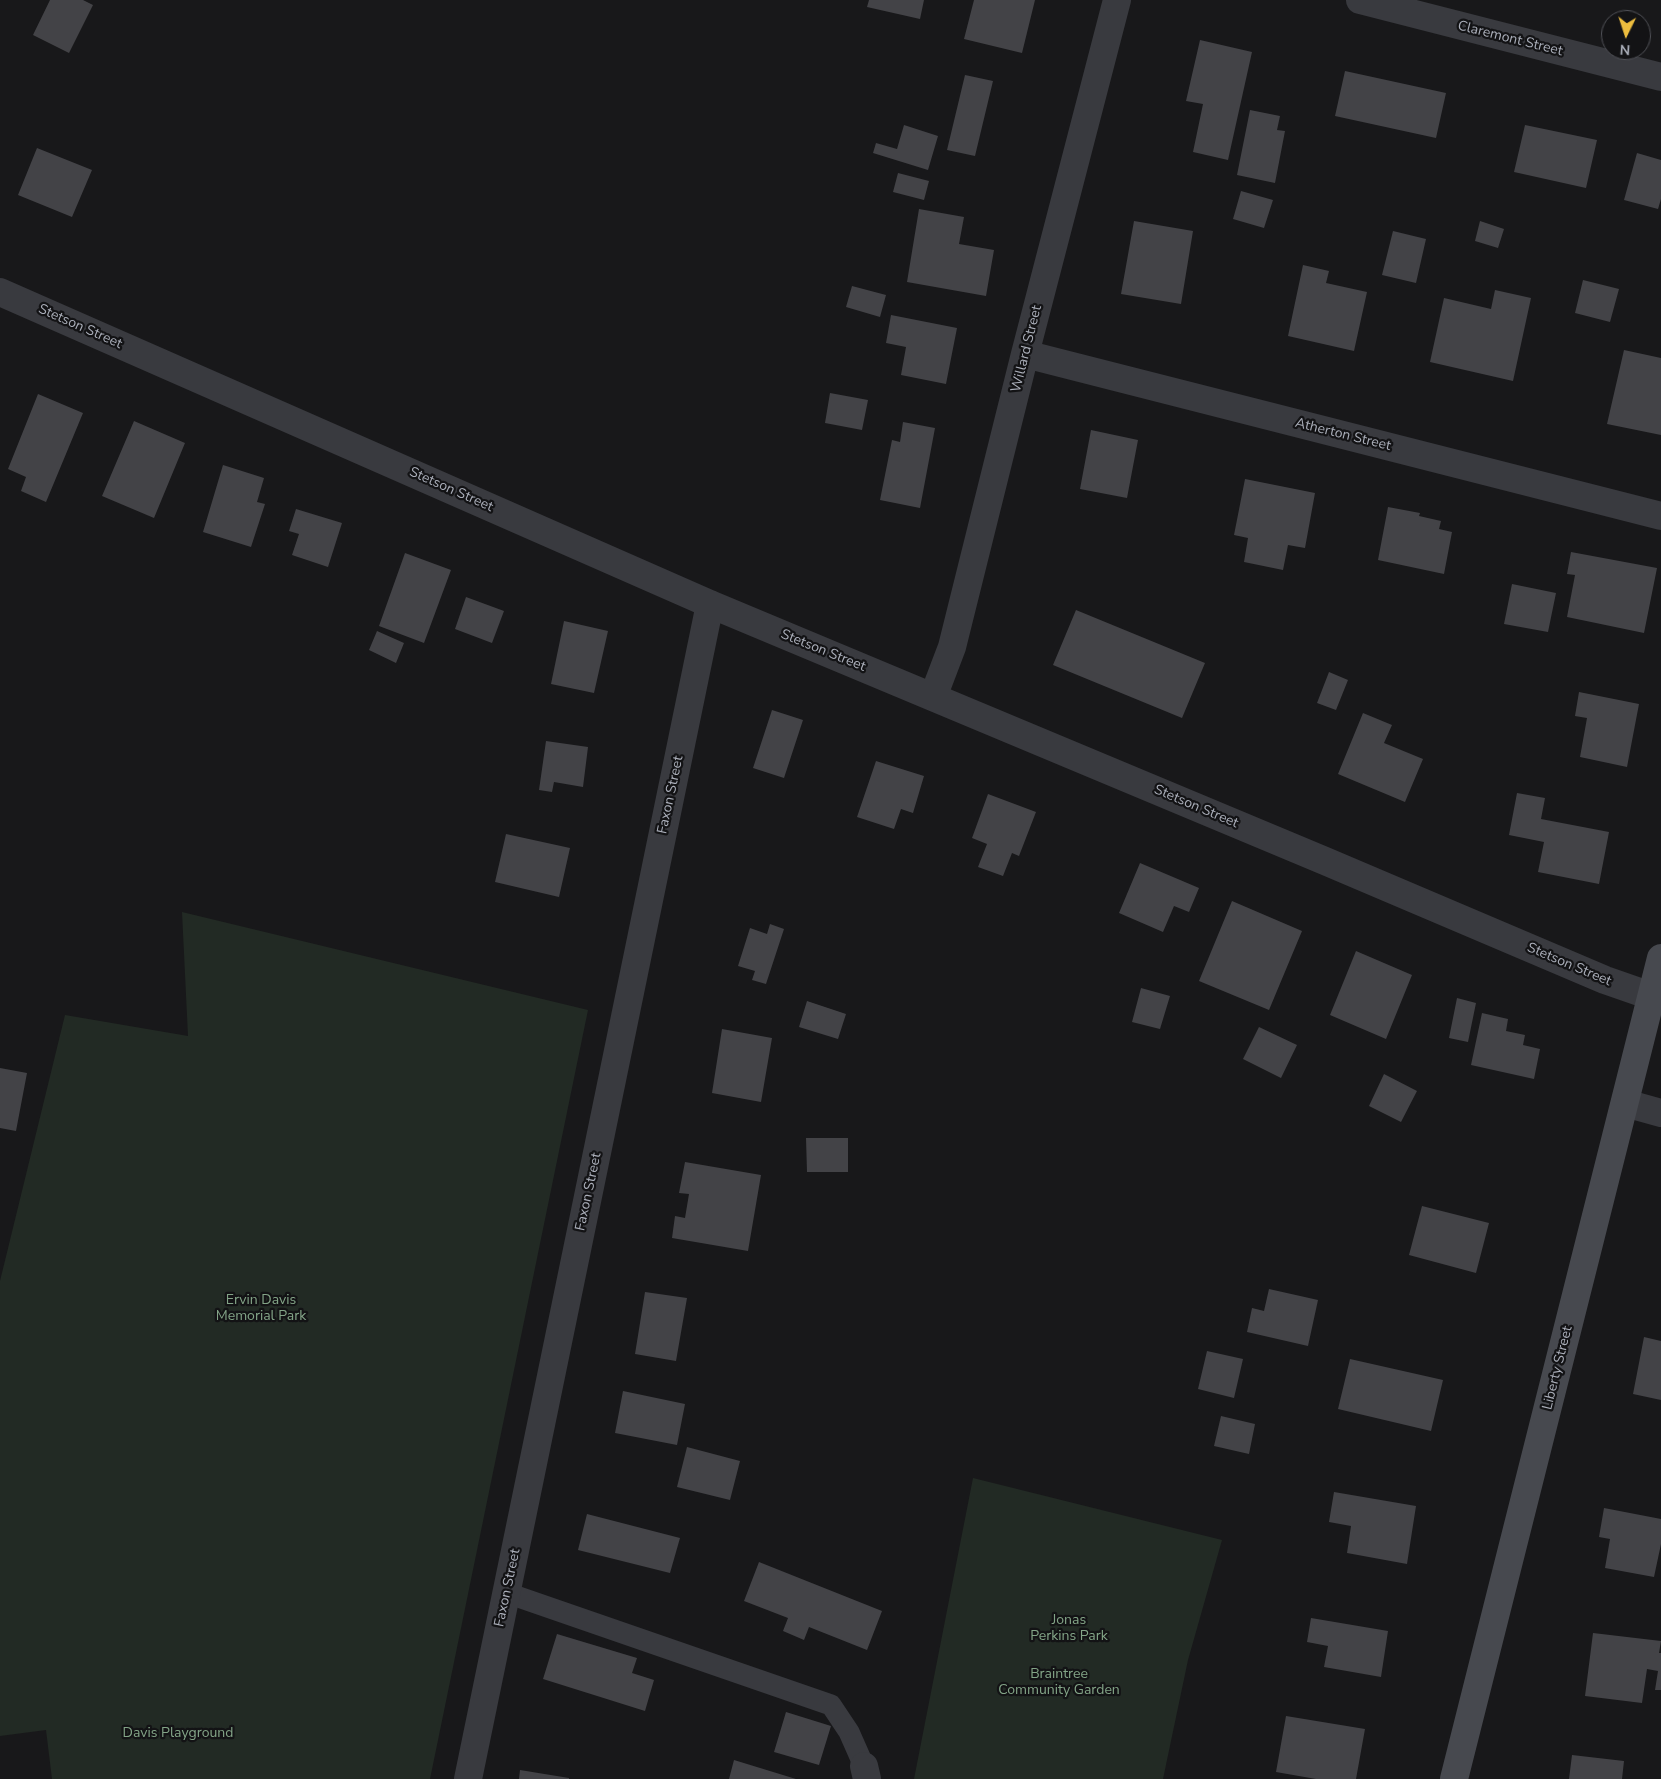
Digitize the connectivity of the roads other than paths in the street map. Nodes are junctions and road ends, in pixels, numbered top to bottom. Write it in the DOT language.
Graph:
graph roads {
  1 [pos="1117,0"];
  2 [pos="1360,0"];
  3 [pos="1661,77"];
  4 [pos="0,292"];
  5 [pos="1025,354"];
  6 [pos="1661,516"];
  7 [pos="710,604"];
  8 [pos="933,697"];
  9 [pos="1661,958"];
  10 [pos="1651,996"];
  11 [pos="1625,1103"];
  12 [pos="1661,1113"];
  13 [pos="507,1593"];
  14 [pos="865,1773"];
  15 [pos="468,1779"];
  16 [pos="1454,1779"];
  1 -- 5 [label="street, Willard Street"];
  2 -- 3 [label="street, Claremont Street"];
  4 -- 7 [label="street, Stetson Street"];
  5 -- 6 [label="street, Atherton Street"];
  5 -- 8 [label="street, Willard Street"];
  7 -- 8 [label="street, Stetson Street"];
  7 -- 13 [label="street, Faxon Street"];
  8 -- 10 [label="street, Stetson Street"];
  9 -- 10 [label="main road, Liberty Street"];
  10 -- 11 [label="main road, Liberty Street"];
  11 -- 12 [label="street"];
  11 -- 16 [label="main road, Liberty Street"];
  13 -- 14 [label="lane"];
  13 -- 15 [label="street, Faxon Street"];
}
